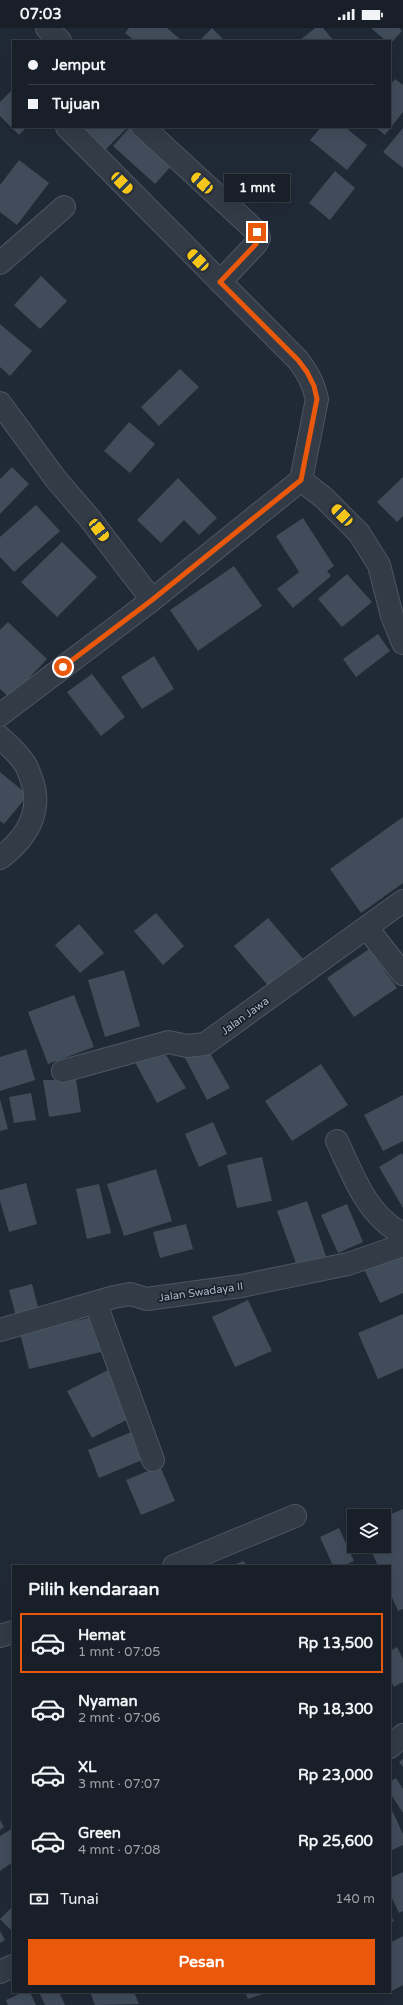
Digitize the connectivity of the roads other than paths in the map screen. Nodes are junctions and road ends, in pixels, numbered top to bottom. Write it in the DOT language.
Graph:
graph roads {
  1 [pos="47,28"];
  2 [pos="59,40"];
  3 [pos="68,128"];
  4 [pos="144,128"];
  5 [pos="64,207"];
  6 [pos="0,263"];
  7 [pos="220,282"];
  8 [pos="0,403"];
  9 [pos="301,480"];
  10 [pos="152,600"];
  11 [pos="403,642"];
  12 [pos="0,715"];
  13 [pos="0,737"];
  14 [pos="5,854"];
  15 [pos="403,901"];
  16 [pos="366,928"];
  17 [pos="403,974"];
  18 [pos="63,1071"];
  19 [pos="337,1141"];
  20 [pos="403,1234"];
  21 [pos="403,1245"];
  22 [pos="96,1304"];
  23 [pos="0,1330"];
  24 [pos="153,1460"];
  25 [pos="295,1516"];
  26 [pos="176,1565"];
  27 [pos="12,1632"];
  28 [pos="0,1636"];
  29 [pos="403,1735"];
  30 [pos="391,1746"];
  31 [pos="12,1966"];
  32 [pos="0,1972"];
  1 -- 2 [label="street"];
  3 -- 7 [label="street"];
  4 -- 7 [label="street"];
  5 -- 6 [label="street"];
  7 -- 9 [label="street"];
  8 -- 10 [label="street"];
  9 -- 10 [label="street"];
  9 -- 11 [label="street"];
  10 -- 12 [label="street"];
  13 -- 14 [label="street"];
  15 -- 16 [label="street, Jalan Jawa"];
  16 -- 17 [label="street"];
  16 -- 18 [label="street, Jalan Jawa"];
  19 -- 20 [label="street"];
  21 -- 22 [label="street, Jalan Swadaya II"];
  22 -- 23 [label="street, Jalan Swadaya II"];
  22 -- 24 [label="street"];
  25 -- 26 [label="street"];
  27 -- 28 [label="street"];
  29 -- 30 [label="street"];
  31 -- 32 [label="street"];
}
